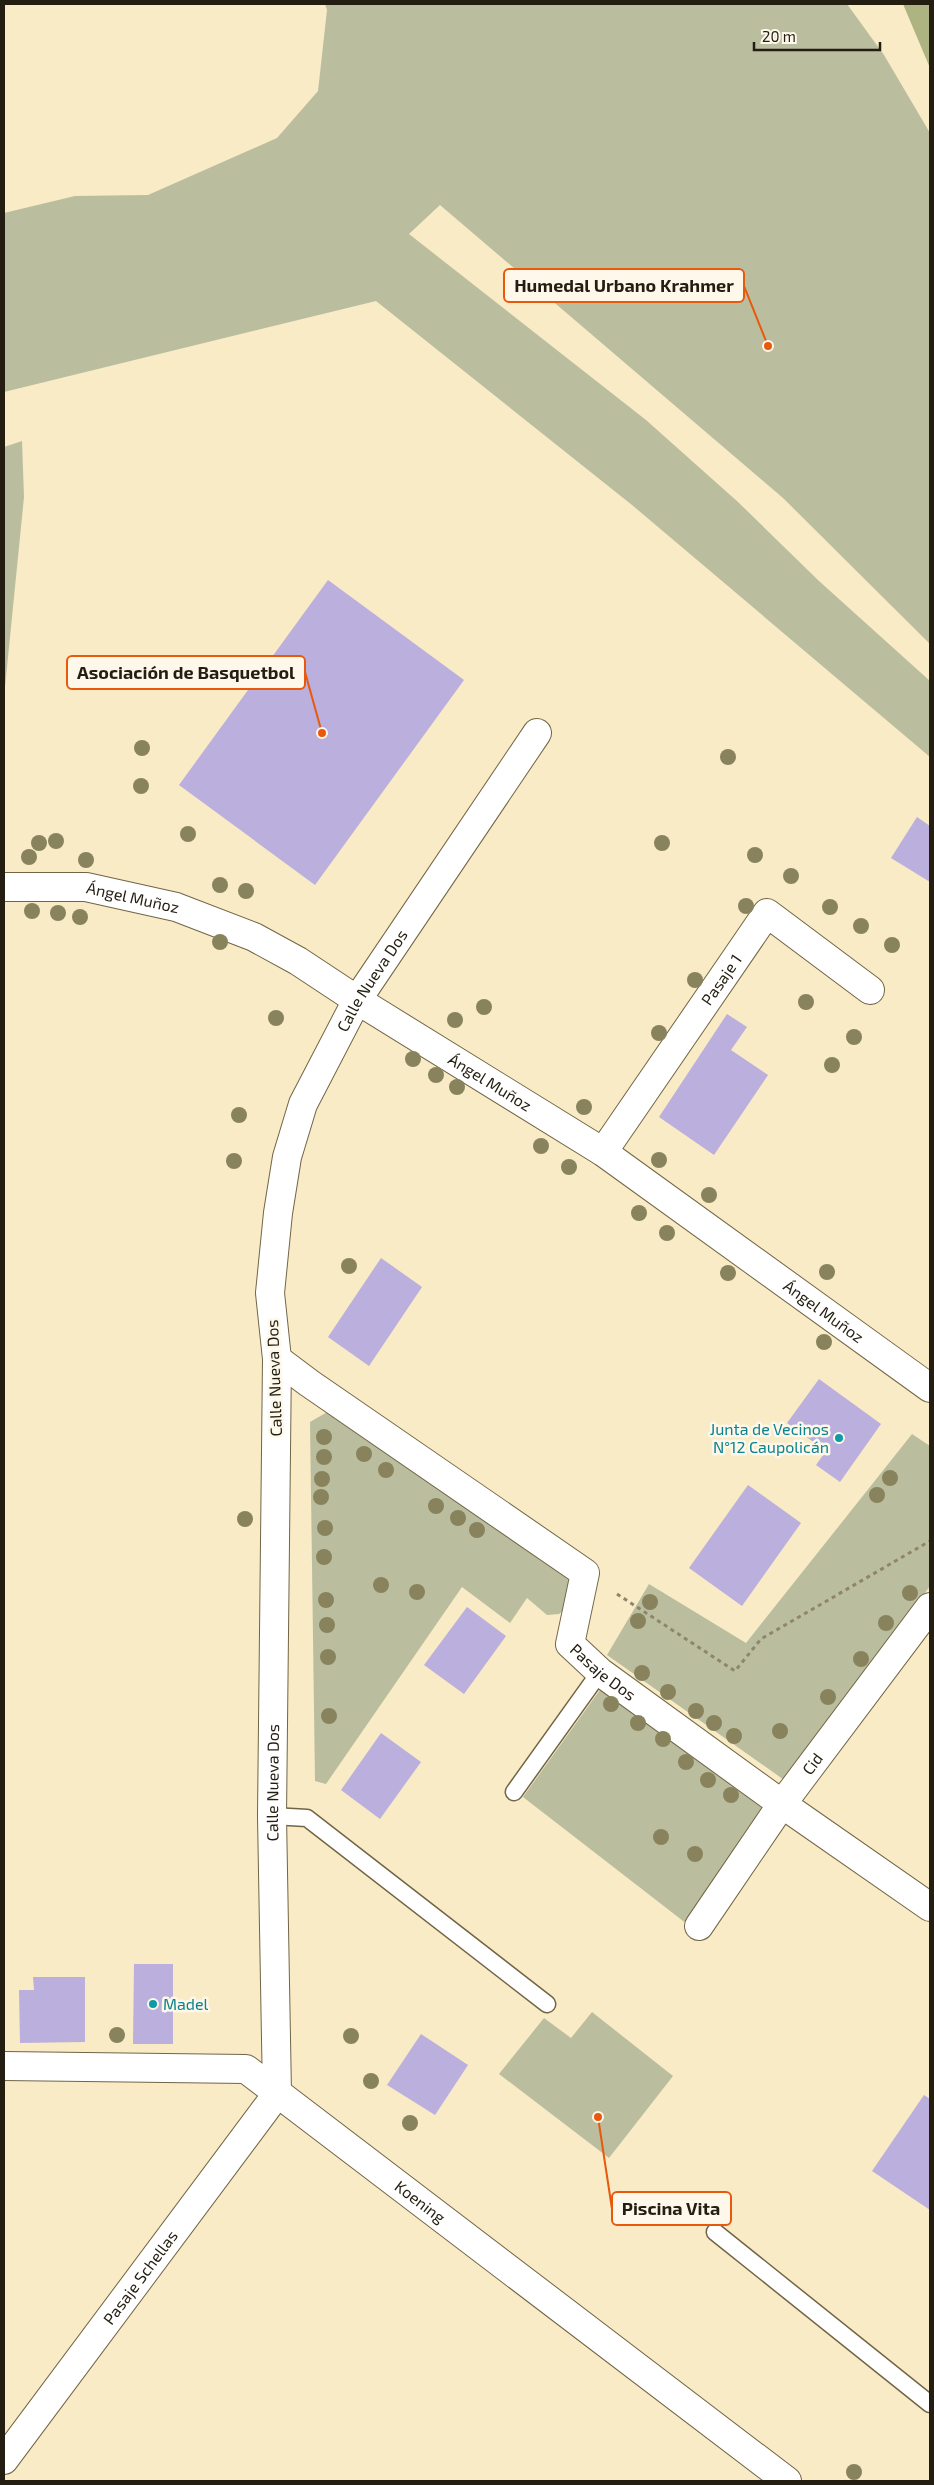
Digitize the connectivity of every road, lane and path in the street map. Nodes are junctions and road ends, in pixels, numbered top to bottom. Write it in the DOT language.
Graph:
graph roads {
  1 [pos="537,733"];
  2 [pos="4,887"];
  3 [pos="870,990"];
  4 [pos="357,1000"];
  5 [pos="603,1152"];
  6 [pos="277,1359"];
  7 [pos="930,1388"];
  8 [pos="930,1541"];
  9 [pos="585,1573"];
  10 [pos="930,1607"];
  11 [pos="600,1672"];
  12 [pos="514,1792"];
  13 [pos="782,1804"];
  14 [pos="272,1816"];
  15 [pos="930,1907"];
  16 [pos="699,1926"];
  17 [pos="546,2004"];
  18 [pos="4,2066"];
  19 [pos="277,2094"];
  20 [pos="714,2232"];
  21 [pos="930,2404"];
  22 [pos="4,2460"];
  23 [pos="787,2481"];
  1 -- 4 [label="street, Calle Nueva Dos"];
  2 -- 4 [label="street, Ángel Muñoz"];
  3 -- 5 [label="street, Pasaje 1"];
  4 -- 5 [label="street, Ángel Muñoz"];
  4 -- 6 [label="street, Calle Nueva Dos"];
  5 -- 7 [label="street, Ángel Muñoz"];
  6 -- 9 [label="street"];
  6 -- 14 [label="street, Calle Nueva Dos"];
  8 -- 9 [label="path"];
  9 -- 11 [label="street, Pasaje Dos"];
  10 -- 13 [label="street, Cid"];
  11 -- 12 [label="lane"];
  11 -- 13 [label="street, Pasaje Dos"];
  13 -- 15 [label="street, Pasaje Dos"];
  13 -- 16 [label="street, Cid"];
  14 -- 17 [label="lane"];
  14 -- 19 [label="street, Calle Nueva Dos"];
  18 -- 19 [label="street, Koening"];
  19 -- 22 [label="street, Pasaje Schellas"];
  19 -- 23 [label="street, Koening"];
  20 -- 21 [label="lane"];
}
